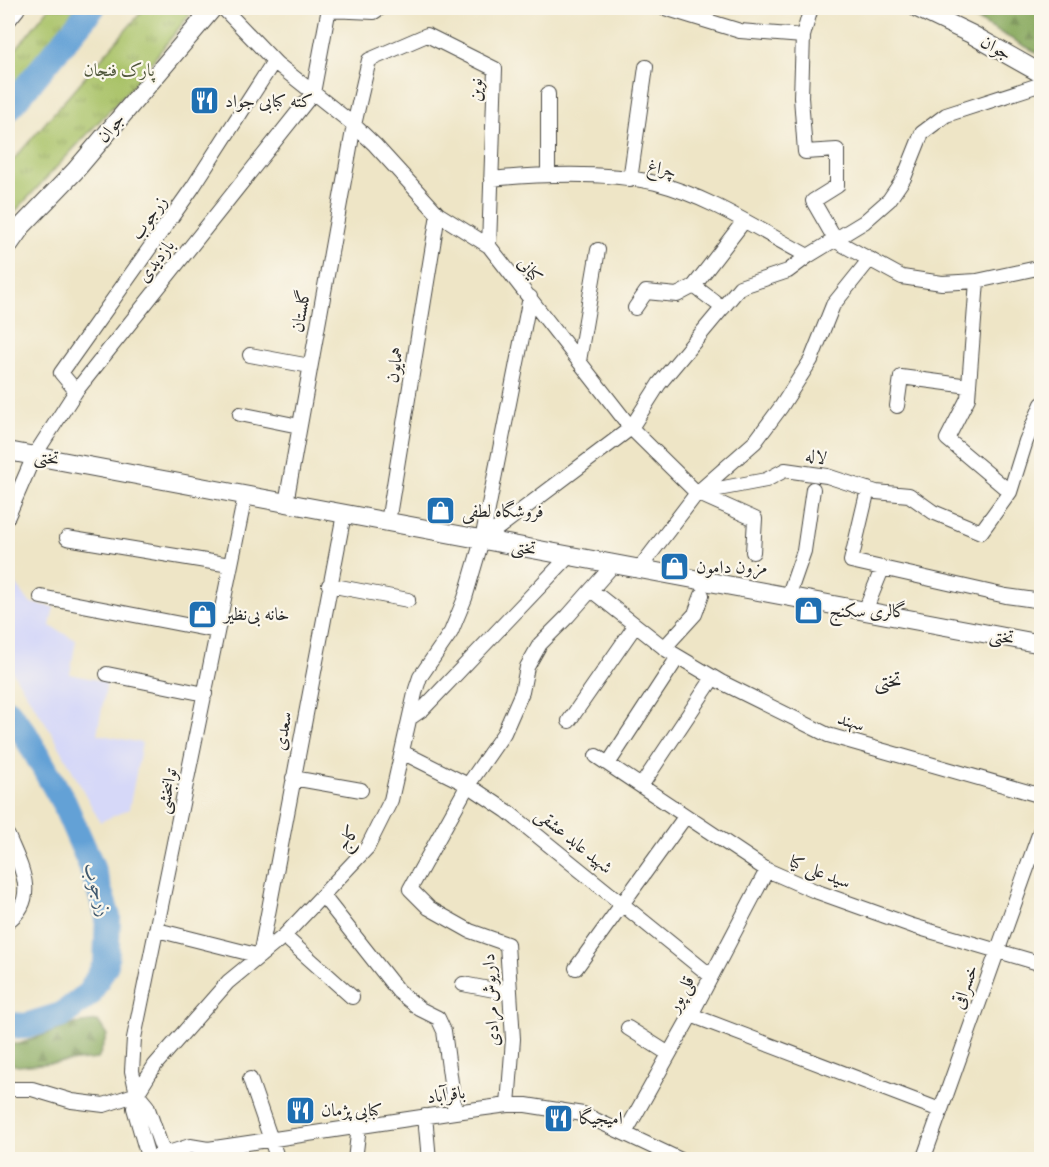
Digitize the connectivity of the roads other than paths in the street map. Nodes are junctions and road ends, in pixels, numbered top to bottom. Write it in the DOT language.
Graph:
graph roads {
  1 [pos="16,8"];
  2 [pos="213,8"];
  3 [pos="223,8"];
  4 [pos="380,8"];
  5 [pos="665,8"];
  6 [pos="811,8"];
  7 [pos="917,8"];
  8 [pos="329,9"];
  9 [pos="8,18"];
  10 [pos="803,36"];
  11 [pos="274,61"];
  12 [pos="646,67"];
  13 [pos="1041,74"];
  14 [pos="1041,84"];
  15 [pos="313,93"];
  16 [pos="548,94"];
  17 [pos="354,125"];
  18 [pos="548,175"];
  19 [pos="491,179"];
  20 [pos="630,180"];
  21 [pos="438,213"];
  22 [pos="744,221"];
  23 [pos="836,241"];
  24 [pos="8,246"];
  25 [pos="489,246"];
  26 [pos="598,250"];
  27 [pos="808,256"];
  28 [pos="870,259"];
  29 [pos="1041,267"];
  30 [pos="977,281"];
  31 [pos="694,286"];
  32 [pos="530,297"];
  33 [pos="635,308"];
  34 [pos="723,308"];
  35 [pos="250,355"];
  36 [pos="579,361"];
  37 [pos="310,366"];
  38 [pos="969,386"];
  39 [pos="76,391"];
  40 [pos="1041,404"];
  41 [pos="897,406"];
  42 [pos="240,414"];
  43 [pos="299,426"];
  44 [pos="631,428"];
  45 [pos="8,451"];
  46 [pos="34,456"];
  47 [pos="813,489"];
  48 [pos="868,489"];
  49 [pos="697,492"];
  50 [pos="1010,492"];
  51 [pos="245,496"];
  52 [pos="286,503"];
  53 [pos="344,514"];
  54 [pos="8,516"];
  55 [pos="388,522"];
  56 [pos="67,537"];
  57 [pos="482,540"];
  58 [pos="753,552"];
  59 [pos="569,556"];
  60 [pos="614,564"];
  61 [pos="230,565"];
  62 [pos="639,569"];
  63 [pos="882,569"];
  64 [pos="329,585"];
  65 [pos="591,590"];
  66 [pos="702,595"];
  67 [pos="41,597"];
  68 [pos="789,597"];
  69 [pos="408,600"];
  70 [pos="1041,601"];
  71 [pos="865,611"];
  72 [pos="635,626"];
  73 [pos="217,631"];
  74 [pos="1041,644"];
  75 [pos="664,648"];
  76 [pos="678,657"];
  77 [pos="107,674"];
  78 [pos="714,678"];
  79 [pos="205,694"];
  80 [pos="410,717"];
  81 [pos="569,721"];
  82 [pos="402,752"];
  83 [pos="596,756"];
  84 [pos="608,764"];
  85 [pos="293,778"];
  86 [pos="468,785"];
  87 [pos="641,786"];
  88 [pos="361,790"];
  89 [pos="1041,796"];
  90 [pos="685,817"];
  91 [pos="1041,826"];
  92 [pos="8,836"];
  93 [pos="767,870"];
  94 [pos="323,896"];
  95 [pos="622,904"];
  96 [pos="8,921"];
  97 [pos="157,930"];
  98 [pos="284,936"];
  99 [pos="997,952"];
  100 [pos="260,956"];
  101 [pos="1041,964"];
  102 [pos="576,968"];
  103 [pos="711,976"];
  104 [pos="464,984"];
  105 [pos="510,993"];
  106 [pos="352,997"];
  107 [pos="692,1015"];
  108 [pos="628,1028"];
  109 [pos="669,1054"];
  110 [pos="250,1079"];
  111 [pos="8,1089"];
  112 [pos="137,1094"];
  113 [pos="508,1105"];
  114 [pos="940,1110"];
  115 [pos="455,1112"];
  116 [pos="425,1116"];
  117 [pos="359,1126"];
  118 [pos="625,1133"];
  119 [pos="272,1139"];
  120 [pos="208,1149"];
  121 [pos="165,1157"];
  122 [pos="148,1159"];
  123 [pos="196,1160"];
  124 [pos="278,1160"];
  125 [pos="355,1160"];
  126 [pos="429,1160"];
  127 [pos="681,1160"];
  128 [pos="923,1160"];
  1 -- 9 [label="main road"];
  2 -- 24 [label="main road, جوان"];
  3 -- 11 [label="street, کیانی"];
  4 -- 8 [label="street"];
  5 -- 10 [label="street"];
  6 -- 10 [label="street"];
  7 -- 13 [label="main road, جوان"];
  8 -- 15 [label="street"];
  10 -- 23 [label="street"];
  11 -- 15 [label="street, کیانی"];
  11 -- 39 [label="street, زرجوب"];
  12 -- 20 [label="street"];
  14 -- 23 [label="street"];
  15 -- 17 [label="street, کیانی"];
  15 -- 39 [label="street, بازدیدی"];
  16 -- 18 [label="street"];
  17 -- 19 [label="street, نوین"];
  17 -- 21 [label="street, کیانی"];
  17 -- 37 [label="street, گلستان"];
  18 -- 19 [label="street, چراغ"];
  18 -- 20 [label="street, چراغ"];
  19 -- 25 [label="street, نوین"];
  20 -- 22 [label="street, چراغ"];
  21 -- 25 [label="street, کیانی"];
  21 -- 55 [label="street, همایون"];
  22 -- 27 [label="street, چراغ"];
  22 -- 31 [label="street"];
  23 -- 27 [label="street"];
  23 -- 28 [label="street"];
  25 -- 32 [label="street, کیانی"];
  26 -- 36 [label="street"];
  27 -- 34 [label="street"];
  28 -- 30 [label="street"];
  28 -- 49 [label="street"];
  29 -- 30 [label="street"];
  30 -- 38 [label="street"];
  31 -- 33 [label="street"];
  31 -- 34 [label="street"];
  32 -- 36 [label="street, کیانی"];
  32 -- 57 [label="street, کاج"];
  34 -- 44 [label="street"];
  35 -- 37 [label="street"];
  36 -- 44 [label="street, کیانی"];
  37 -- 43 [label="street, گلستان"];
  38 -- 41 [label="street"];
  38 -- 50 [label="street"];
  39 -- 46 [label="street, بازدیدی"];
  40 -- 50 [label="street"];
  42 -- 43 [label="street"];
  43 -- 52 [label="street, گلستان"];
  44 -- 49 [label="street, کیانی"];
  44 -- 57 [label="street"];
  45 -- 46 [label="main road, تختی"];
  46 -- 51 [label="main road, تختی"];
  46 -- 54 [label="street, بازدیدی"];
  47 -- 68 [label="street"];
  48 -- 49 [label="street, لاله"];
  48 -- 50 [label="street, لاله"];
  48 -- 63 [label="street"];
  49 -- 58 [label="street, کیانی"];
  49 -- 62 [label="street"];
  51 -- 52 [label="main road, تختی"];
  51 -- 61 [label="street, توانبخشی"];
  52 -- 53 [label="main road, تختی"];
  53 -- 55 [label="main road, تختی"];
  53 -- 64 [label="street, سعدی"];
  55 -- 57 [label="main road, تختی"];
  56 -- 61 [label="street"];
  57 -- 59 [label="main road, تختی"];
  57 -- 80 [label="street, کاج"];
  59 -- 60 [label="main road, تختی"];
  59 -- 80 [label="street"];
  60 -- 62 [label="main road, تختی"];
  60 -- 65 [label="street"];
  61 -- 73 [label="street, توانبخشی"];
  62 -- 68 [label="main road, تختی"];
  63 -- 70 [label="street"];
  63 -- 71 [label="street"];
  64 -- 69 [label="street"];
  64 -- 85 [label="street, سعدی"];
  65 -- 72 [label="street, سهند"];
  65 -- 86 [label="street"];
  66 -- 75 [label="street"];
  67 -- 73 [label="street"];
  68 -- 71 [label="main road, تختی"];
  71 -- 74 [label="main road, تختی"];
  72 -- 75 [label="street, سهند"];
  72 -- 81 [label="street"];
  73 -- 79 [label="street, توانبخشی"];
  75 -- 76 [label="street, سهند"];
  76 -- 78 [label="street, سهند"];
  76 -- 84 [label="street"];
  77 -- 79 [label="street"];
  78 -- 87 [label="street"];
  78 -- 89 [label="street, سهند"];
  79 -- 97 [label="street, توانبخشی"];
  80 -- 82 [label="street, کاج"];
  82 -- 86 [label="street, شهید عابد عشقی"];
  82 -- 94 [label="street, کاج"];
  83 -- 84 [label="street, سید علی کیا"];
  84 -- 87 [label="street, سید علی کیا"];
  85 -- 88 [label="street"];
  85 -- 100 [label="street, سعدی"];
  86 -- 95 [label="street, شهید عابد عشقی"];
  86 -- 105 [label="street, داریوش مرادی"];
  87 -- 90 [label="street, سید علی کیا"];
  90 -- 93 [label="street, سید علی کیا"];
  90 -- 95 [label="street"];
  91 -- 99 [label="street, خسراقی"];
  92 -- 96 [label="street"];
  93 -- 99 [label="street, سید علی کیا"];
  93 -- 103 [label="street, قلی پور"];
  94 -- 98 [label="street, کاج"];
  94 -- 115 [label="street"];
  95 -- 102 [label="street"];
  95 -- 103 [label="street, شهید عابد عشقی"];
  97 -- 100 [label="street"];
  97 -- 112 [label="street, توانبخشی"];
  98 -- 100 [label="street, کاج"];
  98 -- 106 [label="street"];
  99 -- 101 [label="street, سید علی کیا"];
  99 -- 114 [label="street, خسراقی"];
  100 -- 112 [label="street, کاج"];
  103 -- 107 [label="street, قلی پور"];
  104 -- 105 [label="street"];
  105 -- 113 [label="street, داریوش مرادی"];
  107 -- 109 [label="street, قلی پور"];
  107 -- 114 [label="street"];
  108 -- 109 [label="street"];
  109 -- 118 [label="street, قلی پور"];
  110 -- 119 [label="street"];
  111 -- 112 [label="street"];
  112 -- 121 [label="street, توانبخشی"];
  112 -- 122 [label="street, توانبخشی"];
  113 -- 115 [label="street, باقرآباد"];
  113 -- 118 [label="street, باقرآباد"];
  114 -- 128 [label="street, خسراقی"];
  115 -- 116 [label="street, باقرآباد"];
  116 -- 117 [label="street, باقرآباد"];
  116 -- 126 [label="street"];
  117 -- 119 [label="street, باقرآباد"];
  117 -- 125 [label="street"];
  118 -- 127 [label="street, باقرآباد"];
  119 -- 120 [label="street, باقرآباد"];
  119 -- 124 [label="street"];
  120 -- 121 [label="street, باقرآباد"];
  120 -- 123 [label="street"];
  121 -- 122 [label="street, باقرآباد"];
}
